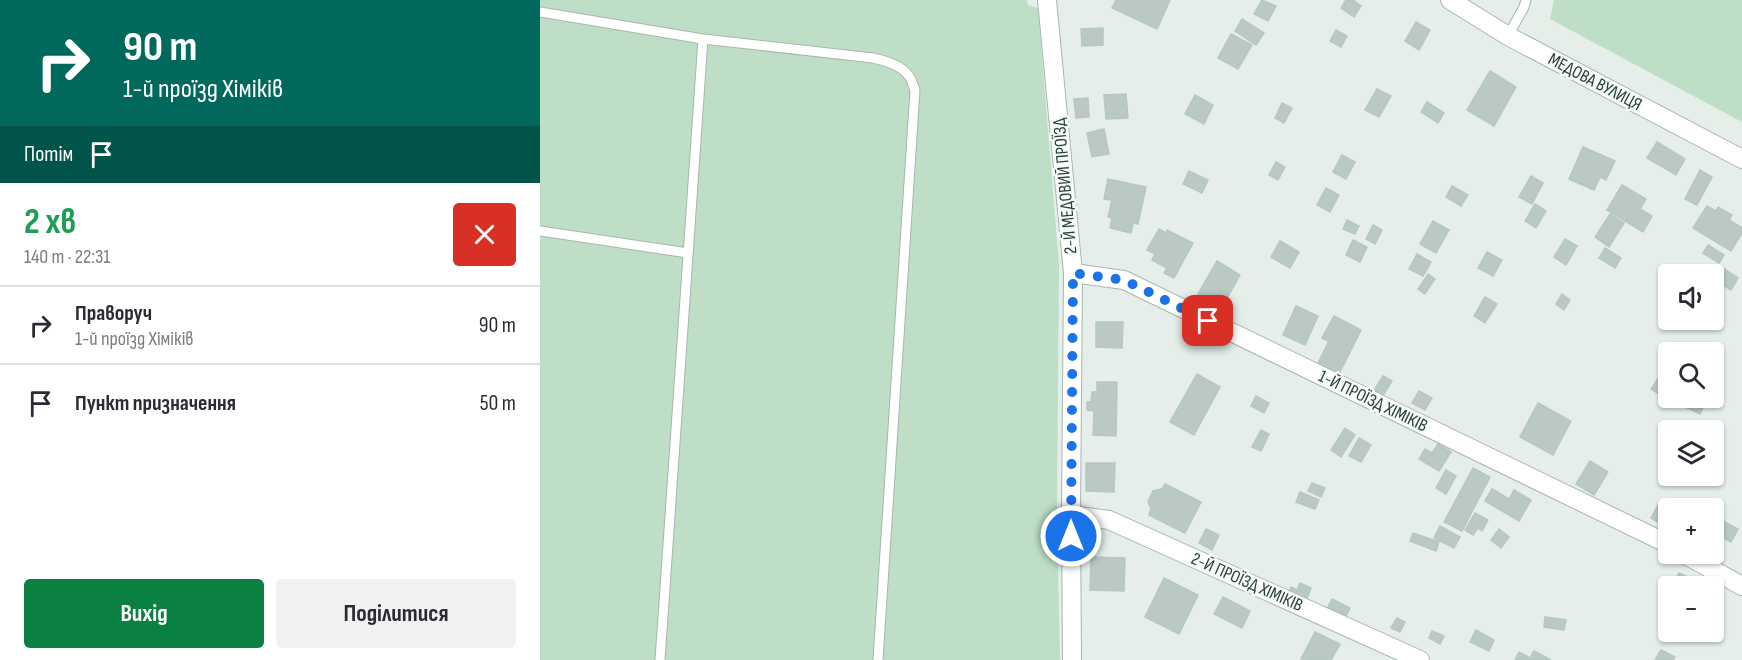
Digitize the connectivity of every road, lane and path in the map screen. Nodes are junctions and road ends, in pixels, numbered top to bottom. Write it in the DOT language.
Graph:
graph roads {
  1 [pos="1047,0"];
  2 [pos="1450,0"];
  3 [pos="1526,0"];
  4 [pos="540,12"];
  5 [pos="1508,36"];
  6 [pos="703,39"];
  7 [pos="1742,159"];
  8 [pos="540,231"];
  9 [pos="688,253"];
  10 [pos="1073,273"];
  11 [pos="1071,515"];
  12 [pos="1658,539"];
  13 [pos="1702,564"];
  14 [pos="1742,586"];
  15 [pos="660,660"];
  16 [pos="878,660"];
  17 [pos="1072,660"];
  18 [pos="1420,660"];
  1 -- 10 [label="street, 2-Й МЕДОВИЙ ПРОЇЗД"];
  2 -- 5 [label="street, МЕДОВА ВУЛИЦЯ"];
  3 -- 5 [label="lane"];
  4 -- 6 [label="lane"];
  5 -- 7 [label="street, МЕДОВА ВУЛИЦЯ"];
  6 -- 9 [label="lane"];
  6 -- 16 [label="lane"];
  8 -- 9 [label="lane"];
  9 -- 15 [label="lane"];
  10 -- 11 [label="street, 2-Й МЕДОВИЙ ПРОЇЗД"];
  10 -- 12 [label="street, 1-Й ПРОЇЗД ХІМІКІВ"];
  11 -- 17 [label="street, 2-Й МЕДОВИЙ ПРОЇЗД"];
  11 -- 18 [label="street, 2-Й ПРОЇЗД ХІМІКІВ"];
  13 -- 14 [label="street"];
}
